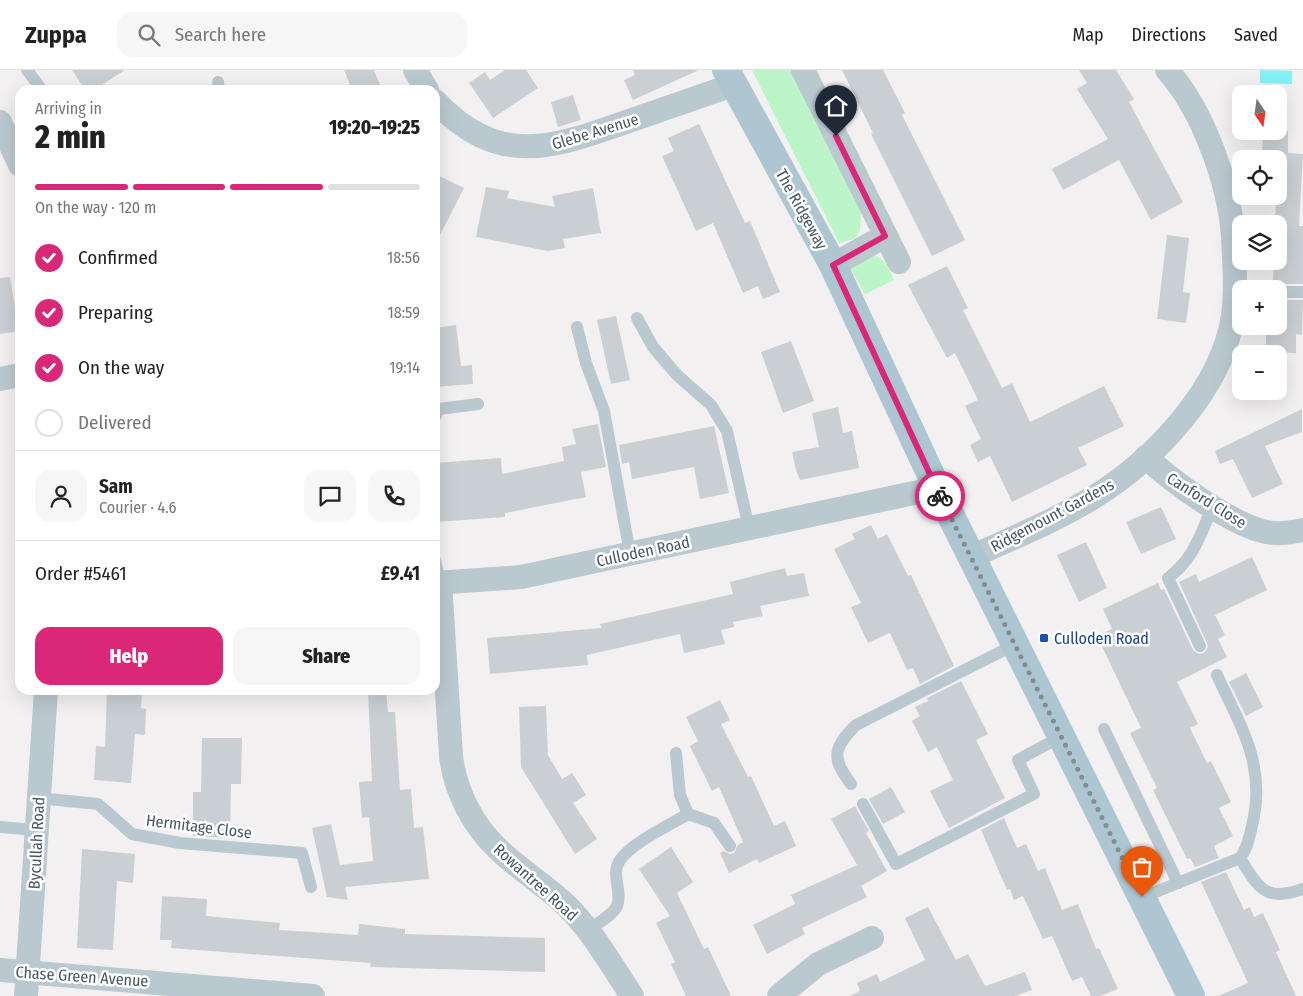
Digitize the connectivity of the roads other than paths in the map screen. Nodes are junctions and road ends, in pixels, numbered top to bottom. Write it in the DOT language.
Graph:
graph roads {
  1 [pos="27,70"];
  2 [pos="415,70"];
  3 [pos="803,70"];
  4 [pos="1167,70"];
  5 [pos="730,78"];
  6 [pos="38,85"];
  7 [pos="424,85"];
  8 [pos="440,106"];
  9 [pos="0,122"];
  10 [pos="15,154"];
  11 [pos="885,236"];
  12 [pos="899,262"];
  13 [pos="833,265"];
  14 [pos="1237,280"];
  15 [pos="1287,292"];
  16 [pos="1303,292"];
  17 [pos="637,318"];
  18 [pos="1232,324"];
  19 [pos="577,327"];
  20 [pos="15,376"];
  21 [pos="0,379"];
  22 [pos="478,404"];
  23 [pos="440,409"];
  24 [pos="1146,457"];
  25 [pos="937,488"];
  26 [pos="1213,506"];
  27 [pos="749,528"];
  28 [pos="1303,530"];
  29 [pos="630,553"];
  30 [pos="971,557"];
  31 [pos="440,575"];
  32 [pos="440,614"];
  33 [pos="1016,644"];
  34 [pos="1200,646"];
  35 [pos="1218,675"];
  36 [pos="46,695"];
  37 [pos="1104,729"];
  38 [pos="1062,736"];
  39 [pos="676,753"];
  40 [pos="852,784"];
  41 [pos="38,798"];
  42 [pos="863,804"];
  43 [pos="688,814"];
  44 [pos="0,827"];
  45 [pos="37,830"];
  46 [pos="730,846"];
  47 [pos="1240,858"];
  48 [pos="1178,883"];
  49 [pos="311,887"];
  50 [pos="1303,889"];
  51 [pos="1142,897"];
  52 [pos="587,931"];
  53 [pos="872,938"];
  54 [pos="0,970"];
  55 [pos="28,972"];
  56 [pos="26,996"];
  57 [pos="313,996"];
  58 [pos="632,996"];
  59 [pos="779,996"];
  60 [pos="1192,996"];
  1 -- 6 [label="lane"];
  2 -- 7 [label="street"];
  3 -- 11 [label="street"];
  4 -- 14 [label="street, Ridgemount Gardens"];
  5 -- 8 [label="street, Glebe Avenue"];
  5 -- 13 [label="main road, The Ridgeway"];
  9 -- 10 [label="street"];
  11 -- 12 [label="street"];
  11 -- 13 [label="street"];
  13 -- 25 [label="main road, The Ridgeway"];
  15 -- 16 [label="lane"];
  17 -- 27 [label="lane"];
  18 -- 24 [label="street, Ridgemount Gardens"];
  19 -- 29 [label="lane"];
  20 -- 21 [label="street"];
  22 -- 23 [label="lane"];
  24 -- 26 [label="street, Canford Close"];
  24 -- 30 [label="street, Ridgemount Gardens"];
  25 -- 27 [label="street, Culloden Road"];
  25 -- 30 [label="main road, The Ridgeway"];
  26 -- 28 [label="street, Canford Close"];
  26 -- 34 [label="lane"];
  27 -- 29 [label="street, Culloden Road"];
  29 -- 31 [label="street, Culloden Road"];
  30 -- 33 [label="main road, The Ridgeway"];
  32 -- 52 [label="street, Rowantree Road"];
  33 -- 38 [label="main road, The Ridgeway"];
  33 -- 40 [label="lane"];
  35 -- 47 [label="lane"];
  36 -- 41 [label="street, Bycullah Road"];
  37 -- 48 [label="lane"];
  38 -- 42 [label="lane"];
  38 -- 51 [label="main road, The Ridgeway"];
  39 -- 43 [label="lane"];
  41 -- 45 [label="street, Bycullah Road"];
  41 -- 49 [label="lane, Hermitage Close"];
  43 -- 46 [label="lane"];
  43 -- 52 [label="lane"];
  44 -- 45 [label="lane"];
  45 -- 55 [label="street, Bycullah Road"];
  47 -- 48 [label="lane"];
  47 -- 50 [label="lane"];
  48 -- 51 [label="lane"];
  51 -- 60 [label="main road, The Ridgeway"];
  52 -- 58 [label="street, Rowantree Road"];
  53 -- 59 [label="street"];
  54 -- 55 [label="street, Chase Green Avenue"];
  55 -- 56 [label="street, Bycullah Road"];
  55 -- 57 [label="street, Chase Green Avenue"];
}
